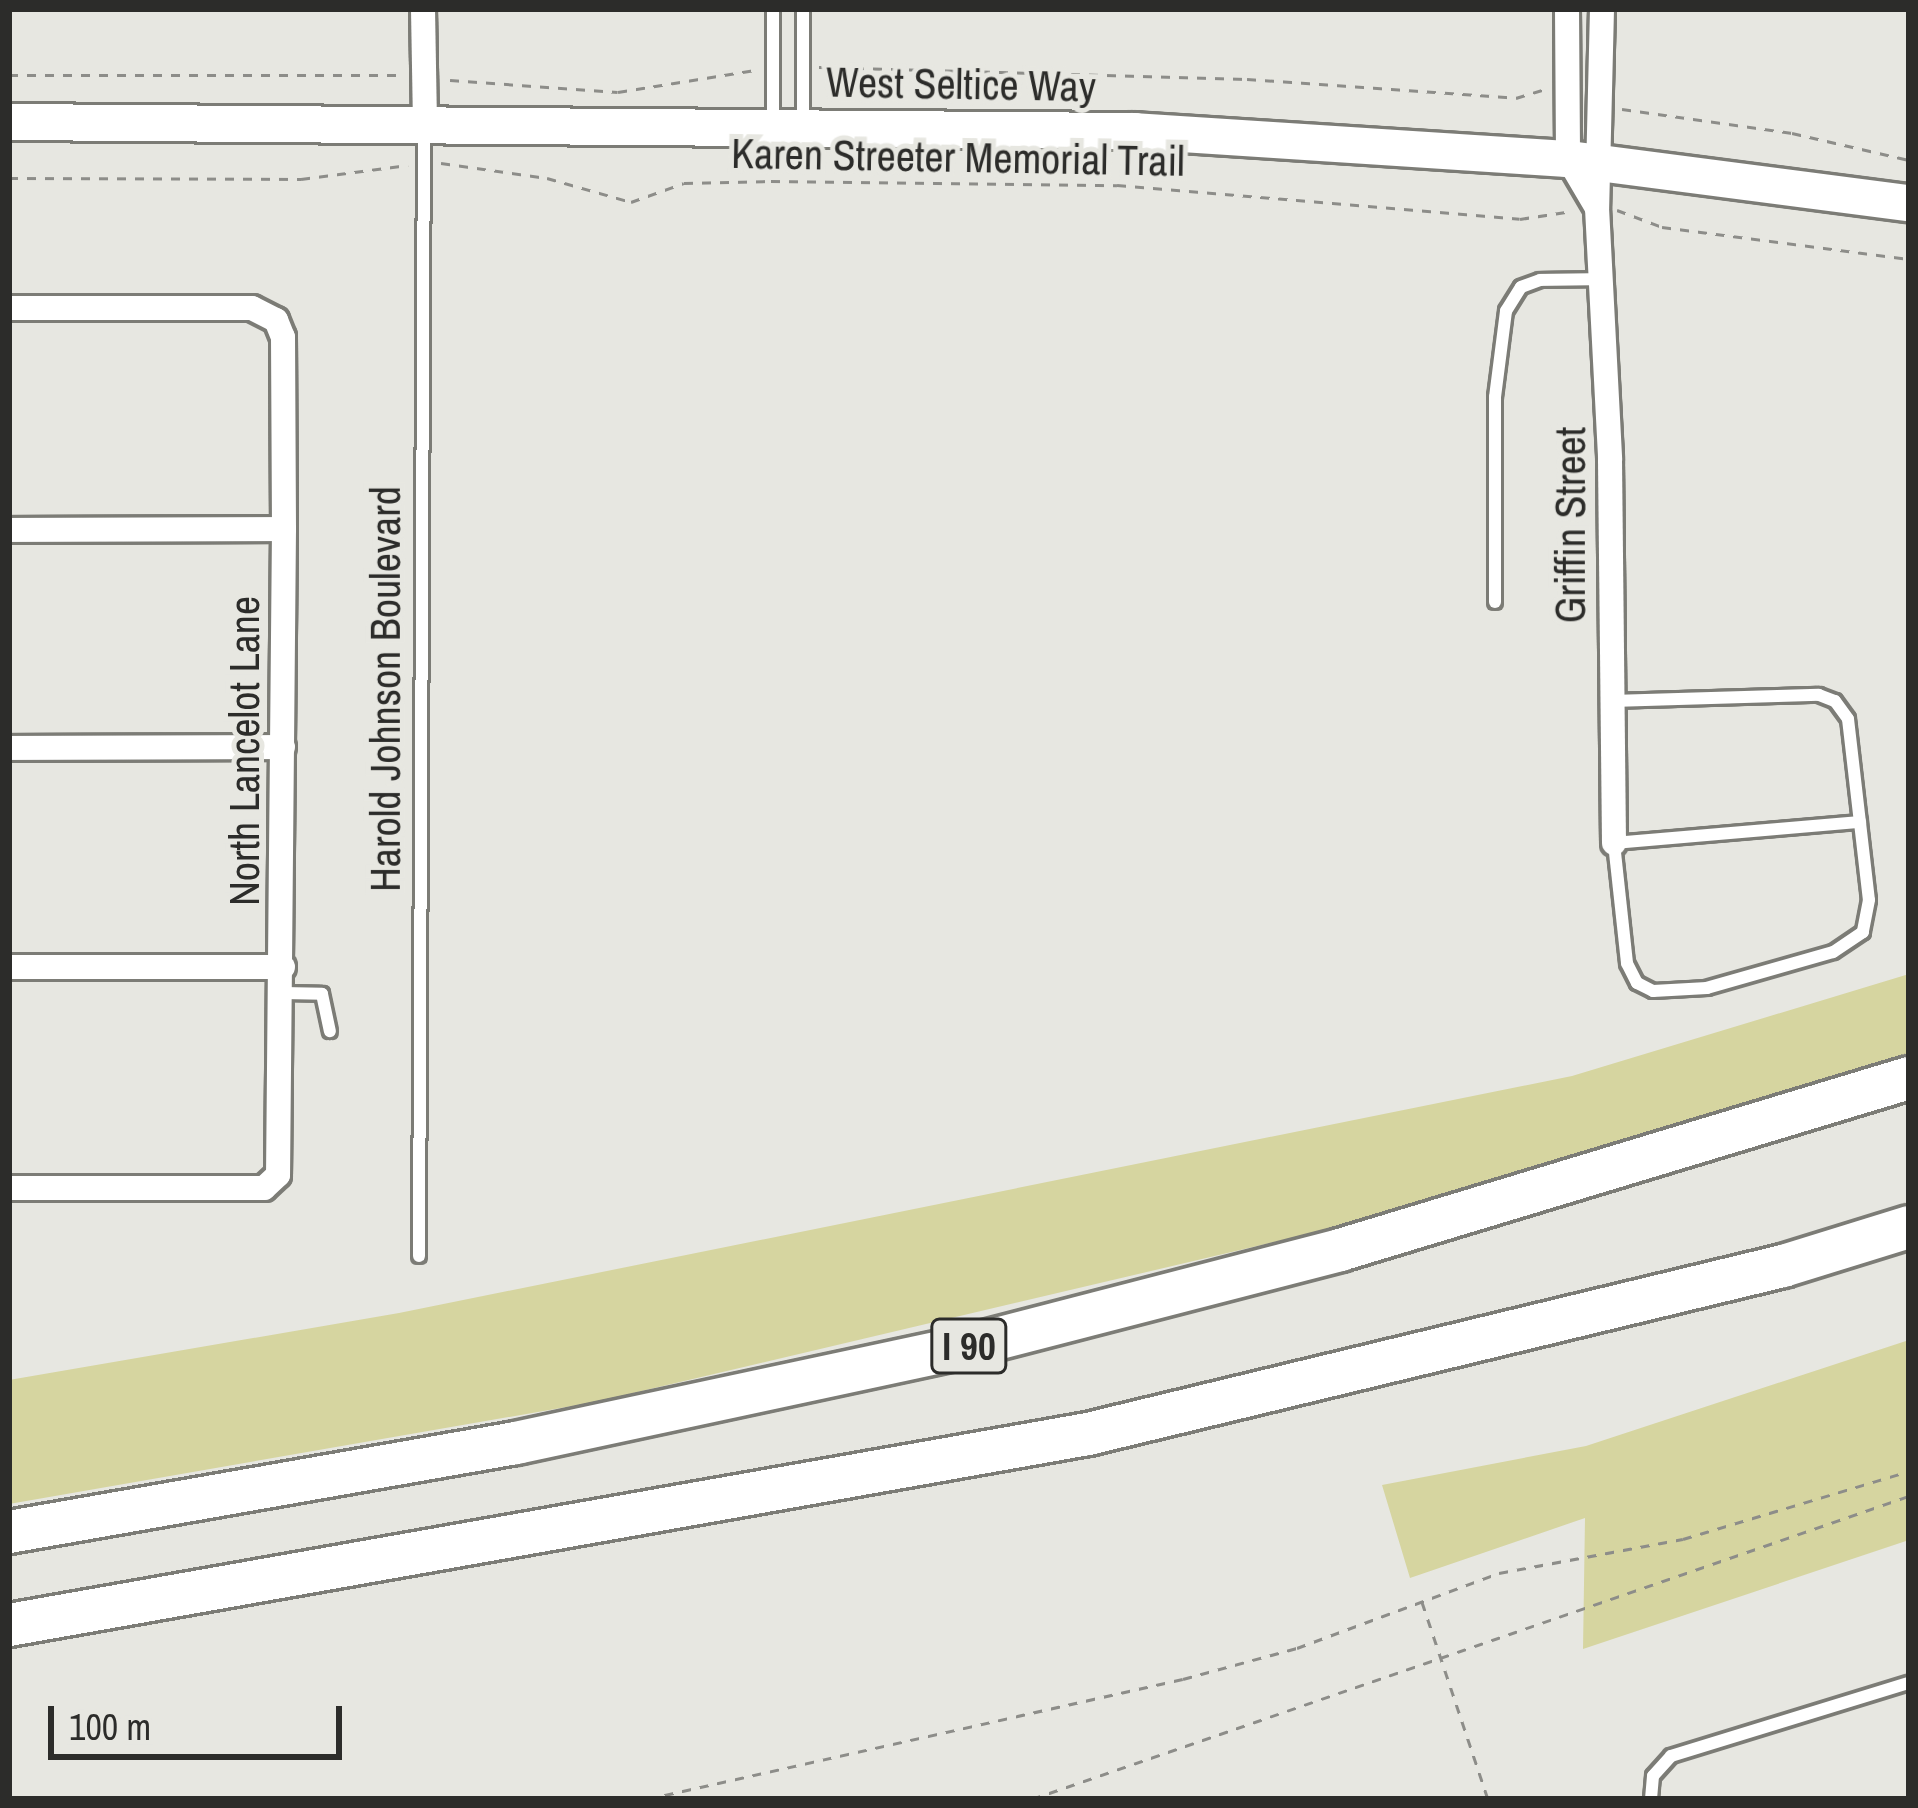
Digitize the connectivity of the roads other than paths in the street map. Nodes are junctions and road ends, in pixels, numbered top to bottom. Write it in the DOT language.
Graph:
graph roads {
  1 [pos="423,9"];
  2 [pos="773,9"];
  3 [pos="803,9"];
  4 [pos="1567,9"];
  5 [pos="1602,9"];
  6 [pos="1567,46"];
  7 [pos="1603,46"];
  8 [pos="9,122"];
  9 [pos="424,123"];
  10 [pos="788,127"];
  11 [pos="1586,161"];
  12 [pos="1909,203"];
  13 [pos="1597,208"];
  14 [pos="1604,279"];
  15 [pos="9,308"];
  16 [pos="284,529"];
  17 [pos="9,530"];
  18 [pos="1495,602"];
  19 [pos="1610,701"];
  20 [pos="283,747"];
  21 [pos="9,748"];
  22 [pos="1860,822"];
  23 [pos="1614,843"];
  24 [pos="9,967"];
  25 [pos="283,980"];
  26 [pos="330,1031"];
  27 [pos="1909,1078"];
  28 [pos="9,1188"];
  29 [pos="1909,1227"];
  30 [pos="419,1256"];
  31 [pos="9,1532"];
  32 [pos="9,1625"];
  33 [pos="1909,1683"];
  34 [pos="1651,1799"];
  1 -- 9 [label="street"];
  2 -- 10 [label="lane"];
  3 -- 10 [label="lane"];
  4 -- 6 [label="street"];
  5 -- 7 [label="street"];
  6 -- 7 [label="street"];
  6 -- 11 [label="street"];
  7 -- 11 [label="street"];
  8 -- 9 [label="main road, West Seltice Way"];
  9 -- 10 [label="main road, West Seltice Way"];
  9 -- 30 [label="lane, Harold Johnson Boulevard"];
  10 -- 11 [label="main road, West Seltice Way"];
  11 -- 12 [label="main road, West Seltice Way"];
  11 -- 13 [label="street, Griffin Street"];
  11 -- 13 [label="street, Griffin Street"];
  13 -- 14 [label="street, Griffin Street"];
  14 -- 18 [label="lane"];
  14 -- 19 [label="street, Griffin Street"];
  15 -- 16 [label="street, North Lancelot Lane"];
  16 -- 17 [label="street"];
  16 -- 20 [label="street, North Lancelot Lane"];
  19 -- 22 [label="lane"];
  19 -- 23 [label="street, Griffin Street"];
  20 -- 21 [label="street"];
  20 -- 25 [label="street, North Lancelot Lane"];
  22 -- 23 [label="lane"];
  22 -- 23 [label="lane"];
  24 -- 25 [label="street"];
  25 -- 26 [label="lane"];
  25 -- 28 [label="street, North Lancelot Lane"];
  27 -- 31 [label="highway, I 90"];
  29 -- 32 [label="highway"];
  33 -- 34 [label="lane"];
}
